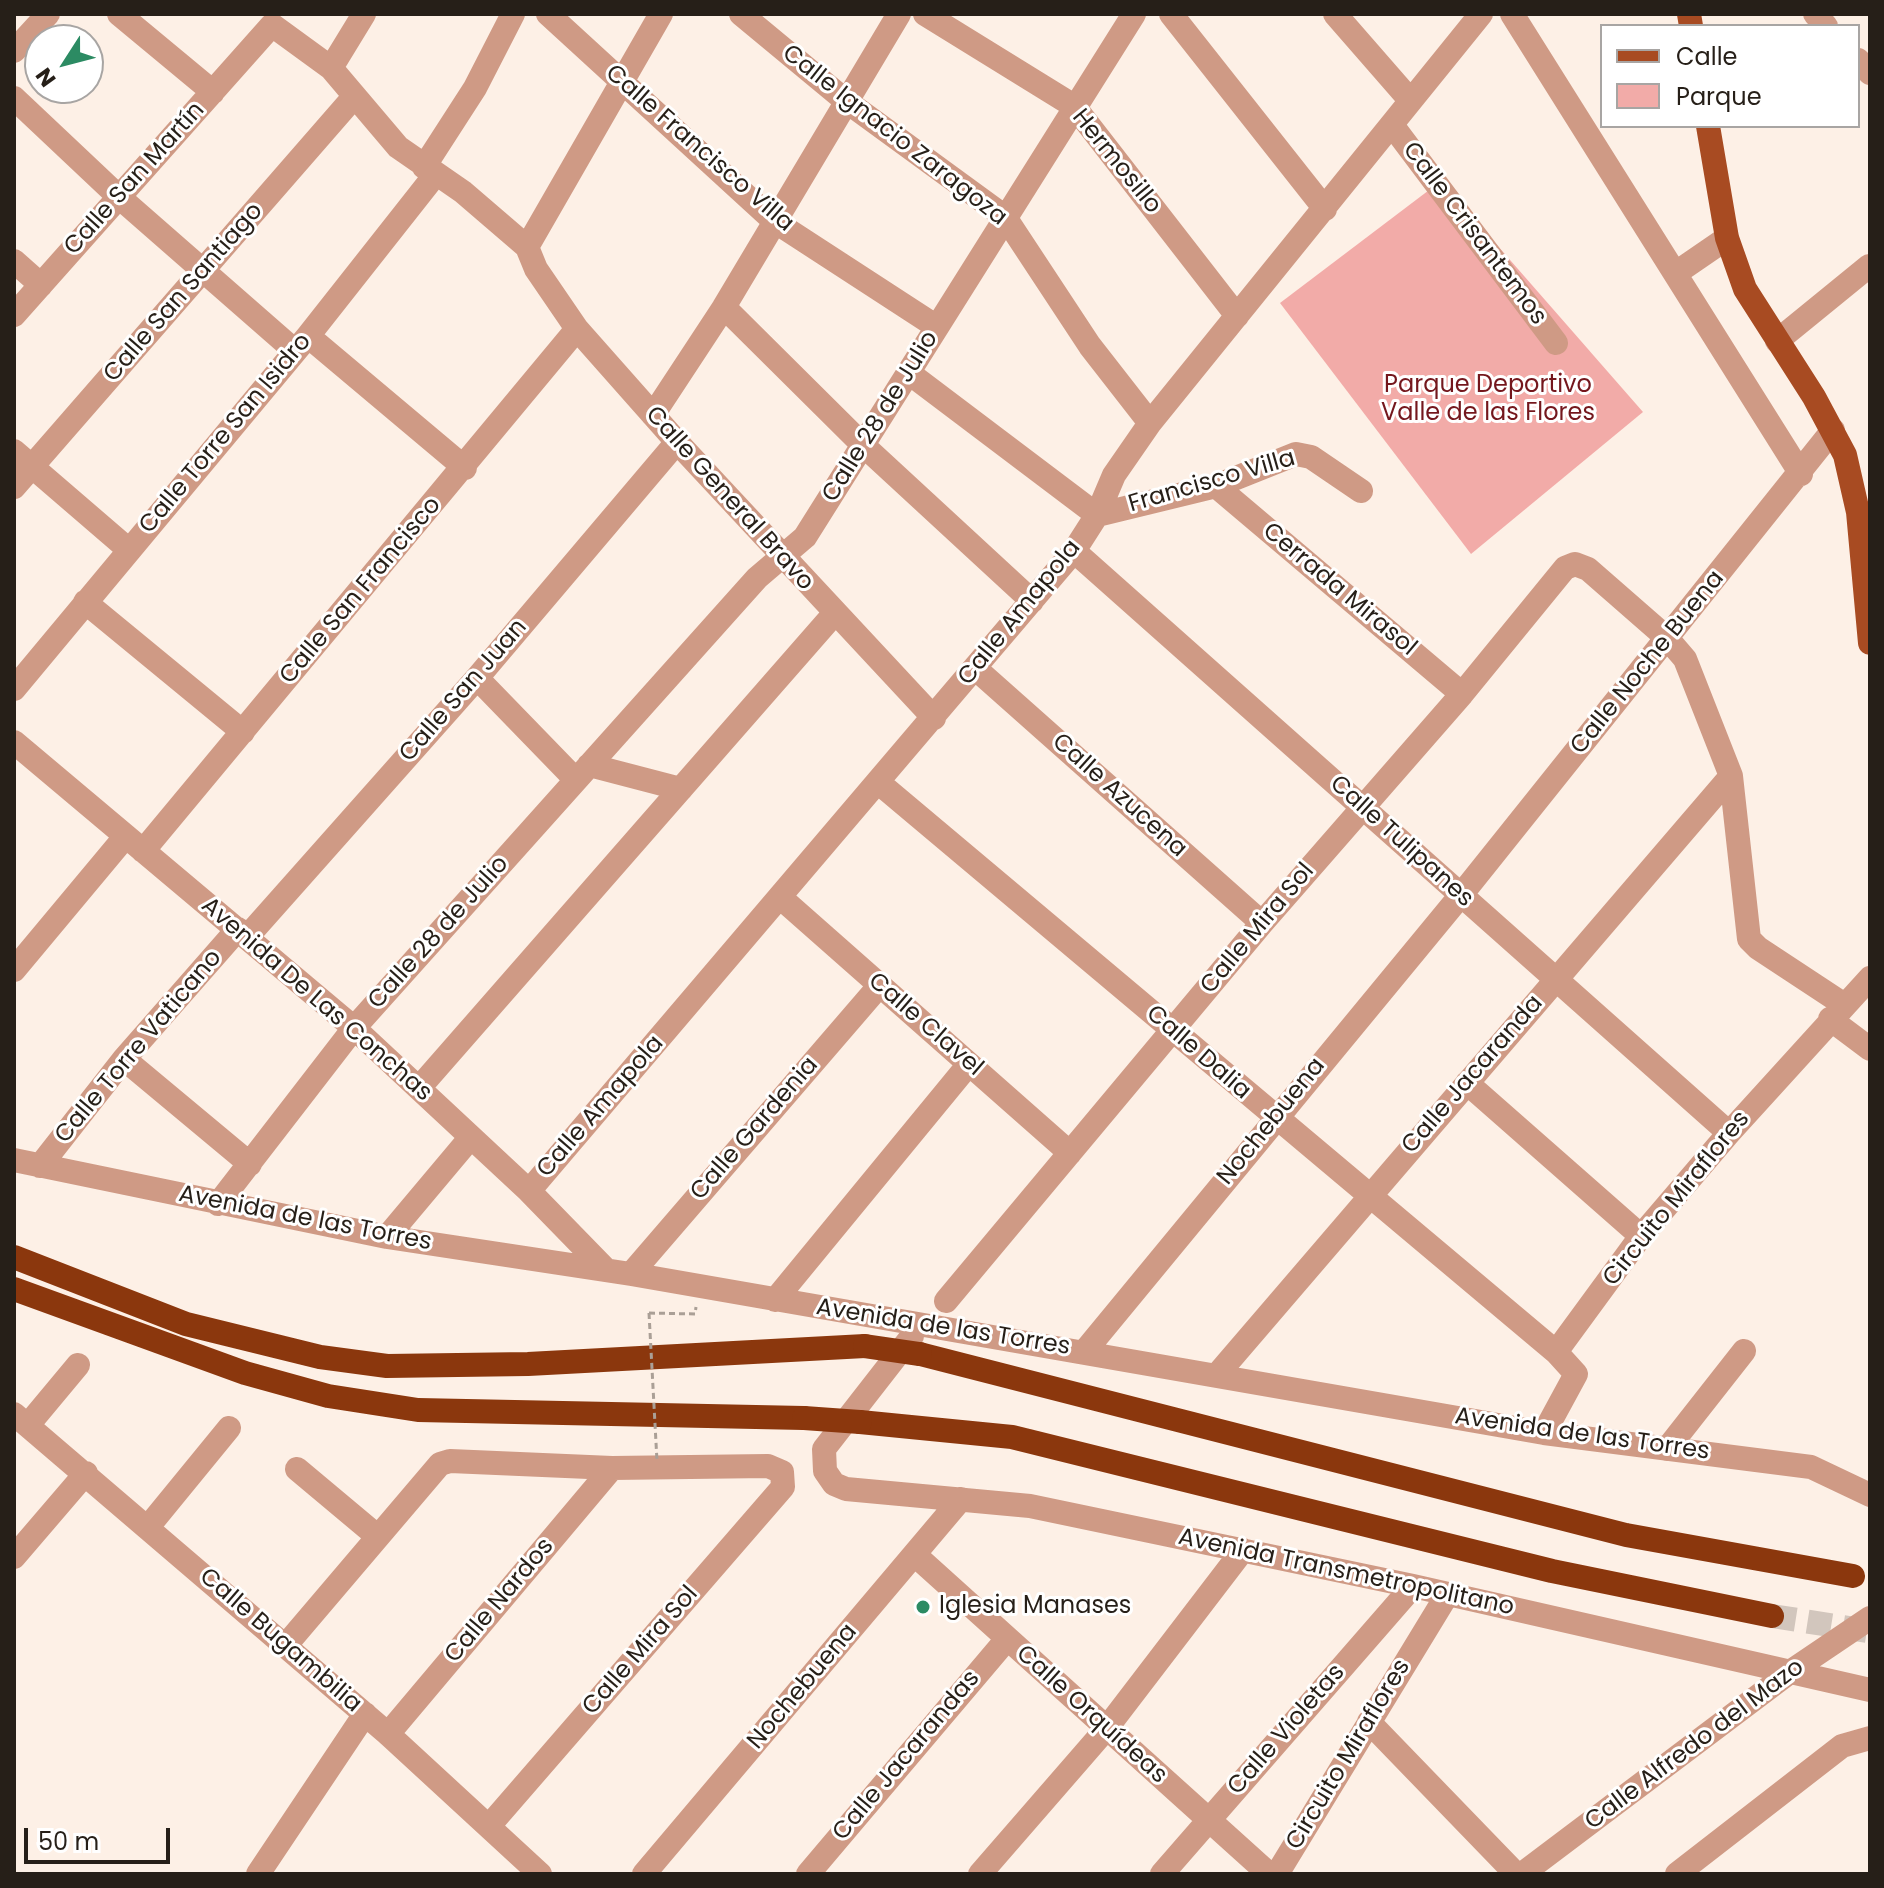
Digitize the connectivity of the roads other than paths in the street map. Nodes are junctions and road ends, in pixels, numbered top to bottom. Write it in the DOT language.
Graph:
graph roads {
  1 [pos="119,14"];
  2 [pos="364,14"];
  3 [pos="513,14"];
  4 [pos="548,14"];
  5 [pos="661,14"];
  6 [pos="741,14"];
  7 [pos="899,14"];
  8 [pos="925,14"];
  9 [pos="1134,14"];
  10 [pos="1171,14"];
  11 [pos="1335,14"];
  12 [pos="1481,14"];
  13 [pos="1512,14"];
  14 [pos="42,16"];
  15 [pos="263,27"];
  16 [pos="14,51"];
  17 [pos="331,68"];
  18 [pos="623,84"];
  19 [pos="213,92"];
  20 [pos="14,98"];
  21 [pos="353,98"];
  22 [pos="1410,100"];
  23 [pos="846,101"];
  24 [pos="1074,106"];
  25 [pos="1392,125"];
  26 [pos="1708,128"];
  27 [pos="429,171"];
  28 [pos="119,197"];
  29 [pos="1325,209"];
  30 [pos="1005,217"];
  31 [pos="774,221"];
  32 [pos="1727,238"];
  33 [pos="532,258"];
  34 [pos="14,261"];
  35 [pos="1869,266"];
  36 [pos="203,272"];
  37 [pos="1676,273"];
  38 [pos="41,285"];
  39 [pos="724,307"];
  40 [pos="14,315"];
  41 [pos="1237,316"];
  42 [pos="937,327"];
  43 [pos="577,329"];
  44 [pos="1777,341"];
  45 [pos="302,343"];
  46 [pos="1556,343"];
  47 [pos="909,373"];
  48 [pos="653,415"];
  49 [pos="1150,423"];
  50 [pos="1833,430"];
  51 [pos="677,442"];
  52 [pos="864,446"];
  53 [pos="23,459"];
  54 [pos="465,468"];
  55 [pos="1801,474"];
  56 [pos="1216,486"];
  57 [pos="14,487"];
  58 [pos="1361,491"];
  59 [pos="1864,507"];
  60 [pos="1097,515"];
  61 [pos="129,550"];
  62 [pos="1074,551"];
  63 [pos="1866,557"];
  64 [pos="781,559"];
  65 [pos="1032,601"];
  66 [pos="85,602"];
  67 [pos="834,614"];
  68 [pos="1667,638"];
  69 [pos="1870,643"];
  70 [pos="976,669"];
  71 [pos="477,678"];
  72 [pos="14,689"];
  73 [pos="1462,694"];
  74 [pos="934,718"];
  75 [pos="243,732"];
  76 [pos="14,742"];
  77 [pos="583,772"];
  78 [pos="1731,776"];
  79 [pos="879,783"];
  80 [pos="681,789"];
  81 [pos="1362,807"];
  82 [pos="134,844"];
  83 [pos="1461,895"];
  84 [pos="781,898"];
  85 [pos="1262,923"];
  86 [pos="243,933"];
  87 [pos="14,970"];
  88 [pos="1870,978"];
  89 [pos="1557,980"];
  90 [pos="880,985"];
  91 [pos="1837,1011"];
  92 [pos="354,1028"];
  93 [pos="1171,1030"];
  94 [pos="1870,1049"];
  95 [pos="124,1059"];
  96 [pos="969,1064"];
  97 [pos="1467,1083"];
  98 [pos="419,1088"];
  99 [pos="1274,1118"];
  100 [pos="1729,1133"];
  101 [pos="471,1137"];
  102 [pos="1070,1153"];
  103 [pos="14,1160"];
  104 [pos="250,1164"];
  105 [pos="40,1166"];
  106 [pos="529,1191"];
  107 [pos="1367,1196"];
  108 [pos="218,1204"];
  109 [pos="1641,1236"];
  110 [pos="387,1237"];
  111 [pos="14,1257"];
  112 [pos="606,1270"];
  113 [pos="631,1274"];
  114 [pos="14,1289"];
  115 [pos="775,1300"];
  116 [pos="946,1301"];
  117 [pos="921,1325"];
  118 [pos="1085,1351"];
  119 [pos="1744,1351"];
  120 [pos="1556,1352"];
  121 [pos="78,1365"];
  122 [pos="1216,1376"];
  123 [pos="21,1419"];
  124 [pos="229,1428"];
  125 [pos="1544,1433"];
  126 [pos="1667,1449"];
  127 [pos="612,1468"];
  128 [pos="297,1469"];
  129 [pos="86,1473"];
  130 [pos="1870,1495"];
  131 [pos="961,1499"];
  132 [pos="148,1527"];
  133 [pos="377,1536"];
  134 [pos="1243,1550"];
  135 [pos="915,1555"];
  136 [pos="14,1557"];
  137 [pos="1853,1576"];
  138 [pos="1413,1586"];
  139 [pos="1447,1595"];
  140 [pos="1772,1616"];
  141 [pos="1870,1618"];
  142 [pos="1007,1639"];
  143 [pos="286,1645"];
  144 [pos="1790,1672"];
  145 [pos="1870,1690"];
  146 [pos="365,1714"];
  147 [pos="1369,1722"];
  148 [pos="1106,1729"];
  149 [pos="388,1734"];
  150 [pos="1870,1738"];
  151 [pos="1207,1821"];
  152 [pos="489,1826"];
  153 [pos="514,1865"];
  154 [pos="258,1874"];
  155 [pos="540,1874"];
  156 [pos="644,1874"];
  157 [pos="808,1874"];
  158 [pos="980,1874"];
  159 [pos="1162,1874"];
  160 [pos="1269,1874"];
  161 [pos="1277,1874"];
  162 [pos="1516,1874"];
  163 [pos="1522,1874"];
  164 [pos="1677,1874"];
  1 -- 19 [label="street"];
  2 -- 17 [label="street"];
  3 -- 27 [label="street, Calle Torre San Isidro"];
  4 -- 18 [label="street, Calle Francisco Villa"];
  5 -- 18 [label="street"];
  6 -- 23 [label="street, Calle Ignacio Zaragoza"];
  7 -- 23 [label="street"];
  8 -- 24 [label="street, Hermosillo"];
  9 -- 24 [label="street, Calle 28 de Julio"];
  10 -- 29 [label="street"];
  11 -- 22 [label="street"];
  12 -- 22 [label="street, Calle Amapola"];
  13 -- 37 [label="street"];
  14 -- 16 [label="street"];
  15 -- 17 [label="street, Calle General Bravo"];
  15 -- 19 [label="street, Calle San Martín"];
  17 -- 21 [label="street, Calle General Bravo"];
  18 -- 31 [label="street, Calle Francisco Villa"];
  18 -- 33 [label="street"];
  19 -- 28 [label="street, Calle San Martín"];
  20 -- 28 [label="street"];
  21 -- 27 [label="street, Calle General Bravo"];
  21 -- 36 [label="street, Calle San Santiago"];
  22 -- 25 [label="street, Calle Amapola"];
  23 -- 30 [label="street, Calle Ignacio Zaragoza"];
  23 -- 31 [label="street"];
  24 -- 30 [label="street, Calle 28 de Julio"];
  24 -- 41 [label="street, Hermosillo"];
  25 -- 29 [label="street, Calle Amapola"];
  25 -- 46 [label="street, Calle Crisantemos"];
  26 -- 32 [label="main road"];
  27 -- 33 [label="street, Calle General Bravo"];
  27 -- 45 [label="street, Calle Torre San Isidro"];
  28 -- 36 [label="street"];
  28 -- 38 [label="street, Calle San Martín"];
  29 -- 41 [label="street, Calle Amapola"];
  30 -- 42 [label="street, Calle 28 de Julio"];
  30 -- 49 [label="street, Calle Ignacio Zaragoza"];
  31 -- 39 [label="street"];
  31 -- 42 [label="street, Calle Francisco Villa"];
  32 -- 37 [label="street"];
  32 -- 44 [label="main road"];
  33 -- 43 [label="street, Calle General Bravo"];
  34 -- 38 [label="street"];
  35 -- 44 [label="street"];
  36 -- 45 [label="street"];
  36 -- 53 [label="street, Calle San Santiago"];
  37 -- 55 [label="street"];
  38 -- 40 [label="street, Calle San Martín"];
  39 -- 48 [label="street"];
  39 -- 52 [label="street"];
  41 -- 49 [label="street, Calle Amapola"];
  42 -- 47 [label="street, Calle 28 de Julio"];
  43 -- 48 [label="street, Calle General Bravo"];
  43 -- 54 [label="street, Calle San Francisco"];
  44 -- 50 [label="main road"];
  45 -- 54 [label="street"];
  45 -- 61 [label="street, Calle Torre San Isidro"];
  47 -- 52 [label="street, Calle 28 de Julio"];
  47 -- 60 [label="street, Francisco Villa"];
  48 -- 51 [label="street, Calle General Bravo"];
  49 -- 60 [label="street, Calle Amapola"];
  50 -- 55 [label="street, Calle Noche Buena"];
  50 -- 59 [label="main road"];
  51 -- 64 [label="street, Calle General Bravo"];
  51 -- 71 [label="street, Calle San Juan"];
  52 -- 64 [label="street, Calle 28 de Julio"];
  52 -- 65 [label="street"];
  53 -- 57 [label="street, Calle San Santiago"];
  53 -- 61 [label="street"];
  54 -- 75 [label="street, Calle San Francisco"];
  55 -- 68 [label="street, Calle Noche Buena"];
  56 -- 58 [label="street, Francisco Villa"];
  56 -- 60 [label="street, Francisco Villa"];
  56 -- 73 [label="street, Cerrada Mirasol"];
  59 -- 63 [label="main road"];
  60 -- 62 [label="street, Calle Amapola"];
  61 -- 66 [label="street, Calle Torre San Isidro"];
  62 -- 65 [label="street, Calle Amapola"];
  62 -- 81 [label="street, Calle Tulipanes"];
  63 -- 69 [label="main road"];
  64 -- 67 [label="street, Calle General Bravo"];
  64 -- 77 [label="street, Calle 28 de Julio"];
  65 -- 70 [label="street, Calle Amapola"];
  66 -- 72 [label="street, Calle Torre San Isidro"];
  66 -- 75 [label="street"];
  67 -- 74 [label="street, Calle General Bravo"];
  67 -- 80 [label="street"];
  68 -- 73 [label="street, Calle Mira Sol"];
  68 -- 78 [label="street"];
  68 -- 83 [label="street, Calle Noche Buena"];
  70 -- 74 [label="street, Calle Amapola"];
  70 -- 85 [label="street, Calle Azucena"];
  71 -- 77 [label="street"];
  71 -- 86 [label="street, Calle San Juan"];
  73 -- 81 [label="street, Calle Mira Sol"];
  74 -- 79 [label="street, Calle Amapola"];
  75 -- 82 [label="street, Calle San Francisco"];
  76 -- 82 [label="street, Avenida De Las Conchas"];
  77 -- 80 [label="street"];
  77 -- 92 [label="street, Calle 28 de Julio"];
  78 -- 89 [label="street, Calle Jacaranda"];
  78 -- 91 [label="street"];
  79 -- 84 [label="street, Calle Amapola"];
  79 -- 93 [label="street, Calle Dalia"];
  80 -- 98 [label="street"];
  81 -- 83 [label="street, Calle Tulipanes"];
  81 -- 85 [label="street, Calle Mira Sol"];
  82 -- 86 [label="street, Avenida De Las Conchas"];
  82 -- 87 [label="street, Calle San Francisco"];
  83 -- 89 [label="street, Calle Tulipanes"];
  83 -- 99 [label="street, Nochebuena"];
  84 -- 90 [label="street, Calle Clavel"];
  84 -- 106 [label="street, Calle Amapola"];
  85 -- 93 [label="street, Calle Mira Sol"];
  86 -- 92 [label="street, Avenida De Las Conchas"];
  86 -- 95 [label="street, Calle Torre Vaticano"];
  88 -- 91 [label="street, Circuito Miraflores"];
  89 -- 97 [label="street, Calle Jacaranda"];
  89 -- 100 [label="street, Calle Tulipanes"];
  90 -- 96 [label="street, Calle Clavel"];
  90 -- 113 [label="street, Calle Gardenia"];
  91 -- 94 [label="street"];
  91 -- 100 [label="street, Circuito Miraflores"];
  92 -- 98 [label="street, Avenida De Las Conchas"];
  92 -- 104 [label="street, Calle 28 de Julio"];
  93 -- 99 [label="street, Calle Dalia"];
  93 -- 102 [label="street, Calle Mira Sol"];
  95 -- 104 [label="street"];
  95 -- 105 [label="street, Calle Torre Vaticano"];
  96 -- 102 [label="street, Calle Clavel"];
  96 -- 115 [label="street"];
  97 -- 107 [label="street, Calle Jacaranda"];
  97 -- 109 [label="street"];
  98 -- 101 [label="street, Avenida De Las Conchas"];
  99 -- 107 [label="street, Calle Dalia"];
  99 -- 118 [label="street, Nochebuena"];
  100 -- 109 [label="street, Circuito Miraflores"];
  101 -- 106 [label="street, Avenida De Las Conchas"];
  101 -- 110 [label="street"];
  102 -- 116 [label="street, Calle Mira Sol"];
  103 -- 105 [label="street, Avenida de las Torres"];
  104 -- 108 [label="street, Calle 28 de Julio"];
  105 -- 108 [label="street, Avenida de las Torres"];
  106 -- 112 [label="street, Avenida De Las Conchas"];
  107 -- 120 [label="street, Calle Dalia"];
  107 -- 122 [label="street, Calle Jacaranda"];
  108 -- 110 [label="street, Avenida de las Torres"];
  109 -- 120 [label="street, Circuito Miraflores"];
  110 -- 112 [label="street, Avenida de las Torres"];
  111 -- 137 [label="highway, bridge"];
  112 -- 113 [label="street, Avenida de las Torres"];
  113 -- 115 [label="street, Avenida de las Torres"];
  114 -- 140 [label="highway, bridge"];
  115 -- 117 [label="street, Avenida de las Torres"];
  117 -- 118 [label="street, Avenida de las Torres"];
  117 -- 131 [label="street, Avenida Transmetropolitano"];
  118 -- 122 [label="street, Avenida de las Torres"];
  119 -- 126 [label="street"];
  120 -- 125 [label="street"];
  121 -- 123 [label="street"];
  122 -- 125 [label="street, Avenida de las Torres"];
  123 -- 129 [label="street, Calle Bugambilia"];
  124 -- 132 [label="street"];
  125 -- 126 [label="street, Avenida de las Torres"];
  126 -- 130 [label="street, Avenida de las Torres"];
  127 -- 133 [label="street"];
  127 -- 149 [label="street, Calle Nardos"];
  127 -- 152 [label="street, Calle Mira Sol"];
  128 -- 133 [label="street"];
  129 -- 132 [label="street, Calle Bugambilia"];
  129 -- 136 [label="street"];
  131 -- 134 [label="street, Avenida Transmetropolitano"];
  131 -- 135 [label="street, Nochebuena"];
  132 -- 143 [label="street, Calle Bugambilia"];
  133 -- 143 [label="street"];
  134 -- 138 [label="street, Avenida Transmetropolitano"];
  134 -- 148 [label="street"];
  135 -- 142 [label="street, Calle Orquídeas"];
  135 -- 156 [label="street, Nochebuena"];
  138 -- 139 [label="street, Avenida Transmetropolitano"];
  138 -- 151 [label="street, Calle Violetas"];
  139 -- 144 [label="street, Avenida Transmetropolitano"];
  139 -- 147 [label="street, Circuito Miraflores"];
  141 -- 144 [label="street, Calle Alfredo del Mazo"];
  142 -- 148 [label="street, Calle Orquídeas"];
  142 -- 157 [label="street, Calle Jacarandas"];
  143 -- 146 [label="street, Calle Bugambilia"];
  144 -- 145 [label="street, Avenida Transmetropolitano"];
  144 -- 163 [label="street, Calle Alfredo del Mazo"];
  146 -- 149 [label="street, Calle Bugambilia"];
  146 -- 154 [label="street"];
  147 -- 161 [label="street, Circuito Miraflores"];
  147 -- 162 [label="street"];
  148 -- 151 [label="street, Calle Orquídeas"];
  148 -- 158 [label="street"];
  149 -- 152 [label="street, Calle Bugambilia"];
  150 -- 164 [label="street"];
  151 -- 159 [label="street, Calle Violetas"];
  151 -- 160 [label="street, Calle Orquídeas"];
  152 -- 153 [label="street, Calle Bugambilia"];
  153 -- 155 [label="street, Calle Bugambilia"];
}
